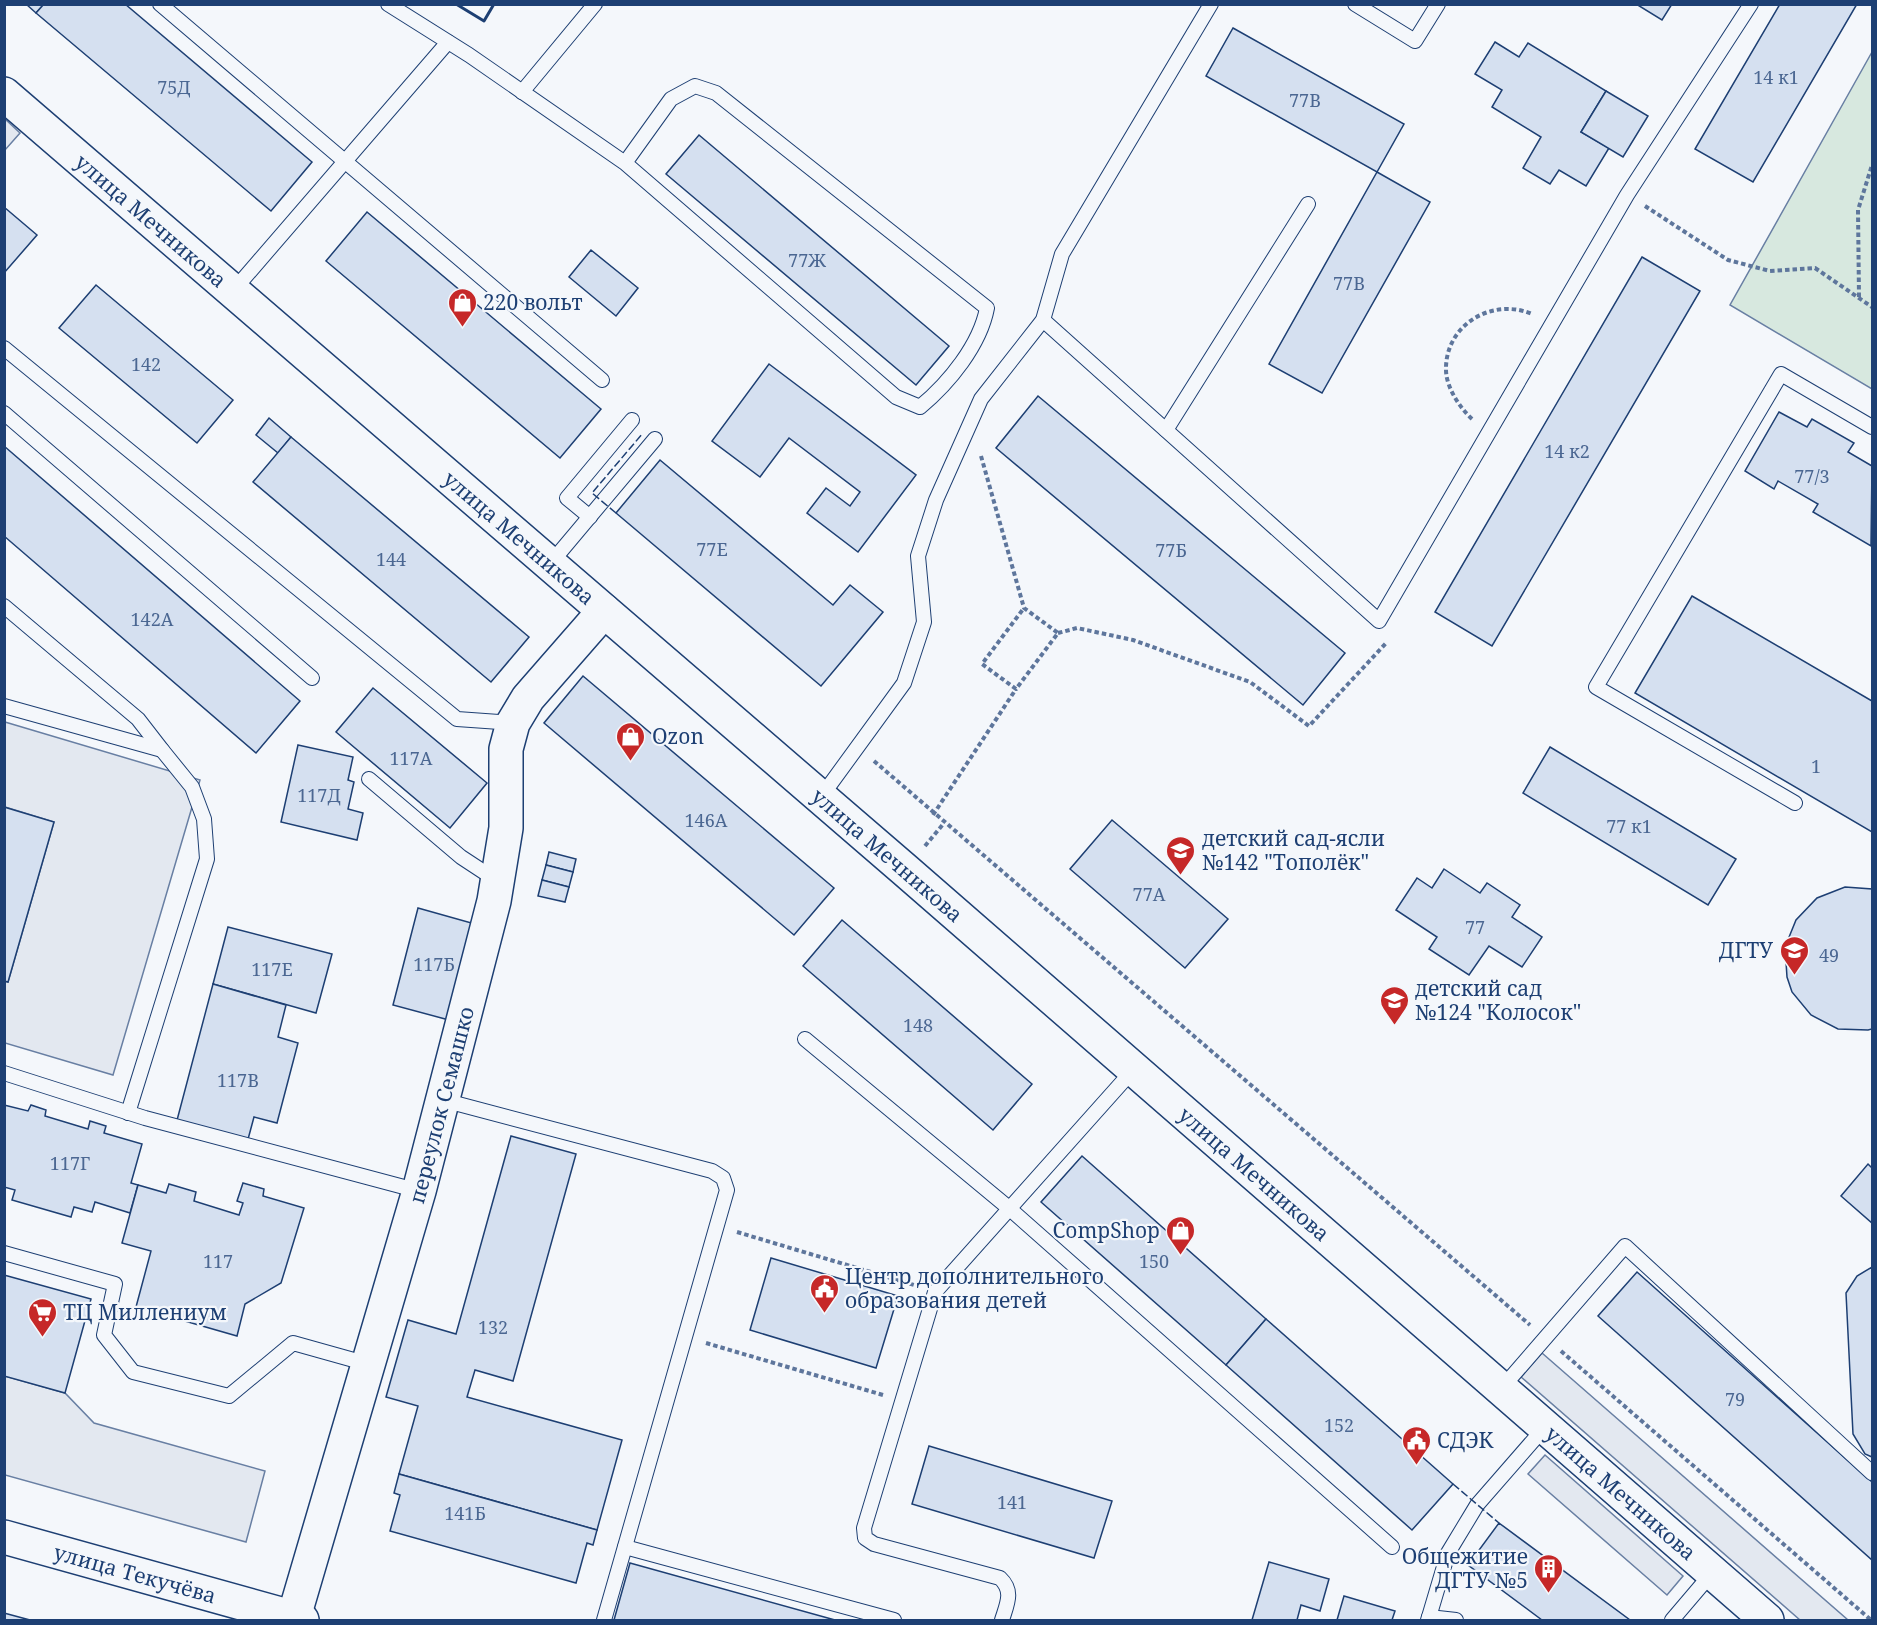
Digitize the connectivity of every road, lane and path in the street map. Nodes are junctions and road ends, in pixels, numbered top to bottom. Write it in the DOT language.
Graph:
graph roads {
  1 [pos="160,4"];
  2 [pos="388,4"];
  3 [pos="595,4"];
  4 [pos="1211,4"];
  5 [pos="1355,4"];
  6 [pos="1438,4"];
  7 [pos="1750,4"];
  8 [pos="448,42"];
  9 [pos="522,92"];
  10 [pos="4,94"];
  11 [pos="344,160"];
  12 [pos="625,163"];
  13 [pos="1872,165"];
  14 [pos="1627,195"];
  15 [pos="1308,204"];
  16 [pos="233,291"];
  17 [pos="1859,297"];
  18 [pos="1872,307"];
  19 [pos="1043,320"];
  20 [pos="1552,323"];
  21 [pos="4,348"];
  22 [pos="602,380"];
  23 [pos="4,413"];
  24 [pos="632,420"];
  25 [pos="971,420"];
  26 [pos="1872,427"];
  27 [pos="1166,430"];
  28 [pos="1488,433"];
  29 [pos="656,439"];
  30 [pos="590,517"];
  31 [pos="550,564"];
  32 [pos="4,606"];
  33 [pos="1024,608"];
  34 [pos="604,611"];
  35 [pos="1379,621"];
  36 [pos="1058,633"];
  37 [pos="312,678"];
  38 [pos="1016,689"];
  39 [pos="4,706"];
  40 [pos="513,723"];
  41 [pos="858,746"];
  42 [pos="162,750"];
  43 [pos="369,779"];
  44 [pos="821,797"];
  45 [pos="1795,803"];
  46 [pos="933,815"];
  47 [pos="498,881"];
  48 [pos="805,1039"];
  49 [pos="1134,1069"];
  50 [pos="4,1073"];
  51 [pos="443,1100"];
  52 [pos="128,1113"];
  53 [pos="419,1191"];
  54 [pos="1010,1209"];
  55 [pos="717,1226"];
  56 [pos="4,1253"];
  57 [pos="935,1292"];
  58 [pos="685,1337"];
  59 [pos="1545,1338"];
  60 [pos="368,1364"];
  61 [pos="1501,1389"];
  62 [pos="902,1401"];
  63 [pos="1545,1427"];
  64 [pos="1872,1473"];
  65 [pos="4,1537"];
  66 [pos="625,1546"];
  67 [pos="1392,1547"];
  68 [pos="1712,1573"];
  69 [pos="1428,1619"];
  70 [pos="297,1620"];
  71 [pos="604,1620"];
  72 [pos="894,1620"];
  73 [pos="1002,1620"];
  74 [pos="1456,1620"];
  75 [pos="1672,1620"];
  76 [pos="1767,1620"];
  77 [pos="1871,1620"];
  1 -- 11 [label="lane"];
  2 -- 8 [label="lane"];
  3 -- 9 [label="lane"];
  4 -- 19 [label="lane"];
  5 -- 6 [label="lane"];
  7 -- 14 [label="lane"];
  8 -- 9 [label="lane"];
  8 -- 11 [label="lane"];
  9 -- 12 [label="lane"];
  10 -- 16 [label="main road, улица Мечникова"];
  11 -- 16 [label="lane"];
  11 -- 22 [label="lane"];
  12 -- 12 [label="lane"];
  13 -- 17 [label="path"];
  14 -- 17 [label="path"];
  14 -- 20 [label="lane"];
  15 -- 27 [label="lane"];
  16 -- 31 [label="main road, улица Мечникова"];
  17 -- 18 [label="path"];
  19 -- 25 [label="lane"];
  19 -- 27 [label="lane"];
  20 -- 28 [label="lane"];
  20 -- 28 [label="path"];
  21 -- 40 [label="lane"];
  23 -- 37 [label="lane"];
  24 -- 30 [label="lane"];
  25 -- 33 [label="path"];
  25 -- 41 [label="lane"];
  26 -- 45 [label="lane"];
  27 -- 35 [label="lane"];
  28 -- 35 [label="lane"];
  29 -- 30 [label="lane"];
  30 -- 31 [label="lane"];
  31 -- 34 [label="main road, улица Мечникова"];
  32 -- 42 [label="lane"];
  33 -- 36 [label="path"];
  33 -- 38 [label="path"];
  34 -- 40 [label="main road, переулок Семашко"];
  34 -- 44 [label="main road, улица Мечникова"];
  35 -- 36 [label="path"];
  36 -- 38 [label="path"];
  38 -- 46 [label="path"];
  39 -- 42 [label="lane"];
  40 -- 47 [label="main road, переулок Семашко"];
  41 -- 44 [label="lane"];
  41 -- 46 [label="path"];
  42 -- 52 [label="lane"];
  43 -- 47 [label="lane"];
  44 -- 49 [label="main road, улица Мечникова"];
  46 -- 59 [label="path"];
  47 -- 51 [label="main road, переулок Семашко"];
  48 -- 54 [label="lane"];
  49 -- 54 [label="lane"];
  49 -- 61 [label="main road, улица Мечникова"];
  50 -- 52 [label="lane"];
  51 -- 53 [label="main road, переулок Семашко"];
  51 -- 55 [label="lane"];
  52 -- 53 [label="lane"];
  53 -- 60 [label="main road, переулок Семашко"];
  54 -- 57 [label="lane"];
  54 -- 67 [label="lane"];
  55 -- 57 [label="path"];
  55 -- 58 [label="lane"];
  56 -- 60 [label="lane"];
  57 -- 62 [label="lane"];
  58 -- 62 [label="path"];
  58 -- 66 [label="lane"];
  59 -- 61 [label="lane"];
  59 -- 64 [label="lane"];
  59 -- 77 [label="path"];
  60 -- 70 [label="main road, переулок Семашко"];
  61 -- 63 [label="main road, улица Мечникова"];
  62 -- 73 [label="lane"];
  63 -- 68 [label="main road, улица Мечникова"];
  63 -- 69 [label="lane"];
  65 -- 70 [label="main road, улица Текучёва"];
  66 -- 71 [label="lane"];
  66 -- 72 [label="lane"];
  68 -- 75 [label="lane"];
  68 -- 76 [label="main road, улица Мечникова"];
  69 -- 74 [label="lane"];
}
